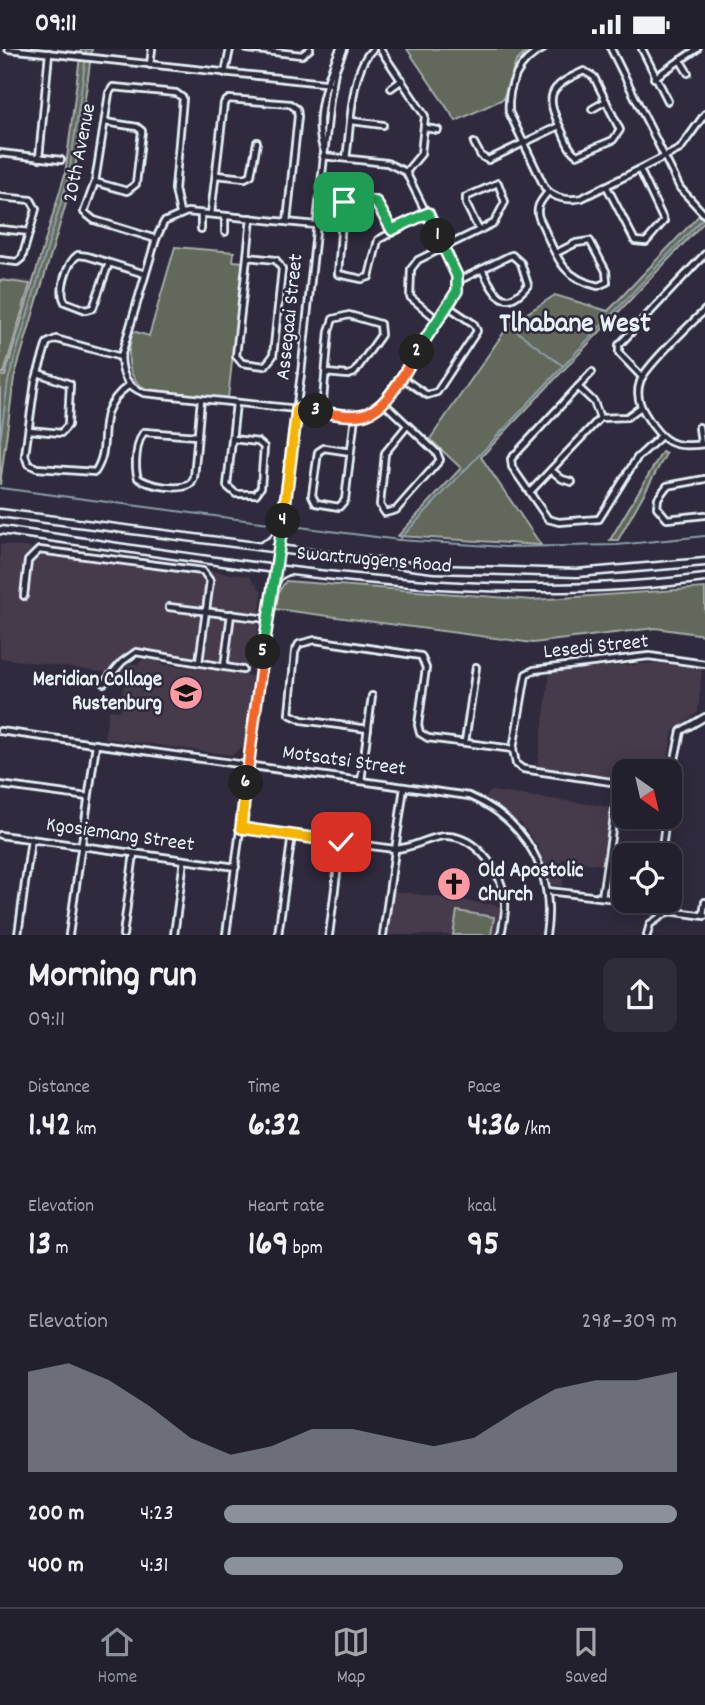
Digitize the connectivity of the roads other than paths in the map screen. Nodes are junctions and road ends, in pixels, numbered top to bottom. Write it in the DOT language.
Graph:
graph roads {
  1 [pos="8,49"];
  2 [pos="152,49"];
  3 [pos="230,49"];
  4 [pos="247,49"];
  5 [pos="310,49"];
  6 [pos="342,49"];
  7 [pos="373,49"];
  8 [pos="380,49"];
  9 [pos="543,49"];
  10 [pos="611,49"];
  11 [pos="642,49"];
  12 [pos="697,49"];
  13 [pos="273,50"];
  14 [pos="49,53"];
  15 [pos="680,60"];
  16 [pos="150,65"];
  17 [pos="225,73"];
  18 [pos="688,73"];
  19 [pos="654,78"];
  20 [pos="402,80"];
  21 [pos="326,83"];
  22 [pos="333,84"];
  23 [pos="391,88"];
  24 [pos="606,101"];
  25 [pos="668,101"];
  26 [pos="592,109"];
  27 [pos="705,114"];
  28 [pos="352,121"];
  29 [pos="104,122"];
  30 [pos="383,125"];
  31 [pos="559,126"];
  32 [pos="425,128"];
  33 [pos="438,130"];
  34 [pos="257,142"];
  35 [pos="474,143"];
  36 [pos="523,143"];
  37 [pos="0,153"];
  38 [pos="324,154"];
  39 [pos="39,157"];
  40 [pos="665,158"];
  41 [pos="346,159"];
  42 [pos="61,160"];
  43 [pos="640,170"];
  44 [pos="406,172"];
  45 [pos="216,175"];
  46 [pos="95,182"];
  47 [pos="607,187"];
  48 [pos="548,192"];
  49 [pos="0,197"];
  50 [pos="180,213"];
  51 [pos="211,213"];
  52 [pos="428,213"];
  53 [pos="201,214"];
  54 [pos="705,215"];
  55 [pos="225,216"];
  56 [pos="251,218"];
  57 [pos="287,222"];
  58 [pos="316,225"];
  59 [pos="0,229"];
  60 [pos="201,229"];
  61 [pos="392,230"];
  62 [pos="479,230"];
  63 [pos="30,232"];
  64 [pos="225,232"];
  65 [pos="156,239"];
  66 [pos="443,247"];
  67 [pos="556,253"];
  68 [pos="705,254"];
  69 [pos="247,257"];
  70 [pos="0,260"];
  71 [pos="109,263"];
  72 [pos="481,269"];
  73 [pos="145,274"];
  74 [pos="458,281"];
  75 [pos="449,307"];
  76 [pos="705,310"];
  77 [pos="439,321"];
  78 [pos="121,357"];
  79 [pos="592,372"];
  80 [pos="38,373"];
  81 [pos="326,373"];
  82 [pos="401,377"];
  83 [pos="642,377"];
  84 [pos="129,385"];
  85 [pos="578,387"];
  86 [pos="201,399"];
  87 [pos="383,402"];
  88 [pos="236,403"];
  89 [pos="641,407"];
  90 [pos="297,409"];
  91 [pos="322,412"];
  92 [pos="355,415"];
  93 [pos="600,418"];
  94 [pos="407,426"];
  95 [pos="699,427"];
  96 [pos="29,430"];
  97 [pos="197,436"];
  98 [pos="661,436"];
  99 [pos="233,439"];
  100 [pos="703,444"];
  101 [pos="351,452"];
  102 [pos="551,470"];
  103 [pos="705,479"];
  104 [pos="572,482"];
  105 [pos="530,492"];
  106 [pos="0,513"];
  107 [pos="705,515"];
  108 [pos="282,528"];
  109 [pos="0,530"];
  110 [pos="257,546"];
  111 [pos="278,548"];
  112 [pos="705,562"];
  113 [pos="258,565"];
  114 [pos="275,569"];
  115 [pos="292,571"];
  116 [pos="705,578"];
  117 [pos="272,586"];
  118 [pos="24,596"];
  119 [pos="169,607"];
  120 [pos="205,611"];
  121 [pos="231,614"];
  122 [pos="267,619"];
  123 [pos="199,662"];
  124 [pos="705,664"];
  125 [pos="224,667"];
  126 [pos="476,667"];
  127 [pos="243,670"];
  128 [pos="104,683"];
  129 [pos="372,697"];
  130 [pos="705,717"];
  131 [pos="368,729"];
  132 [pos="0,731"];
  133 [pos="465,742"];
  134 [pos="96,744"];
  135 [pos="513,749"];
  136 [pos="675,759"];
  137 [pos="248,765"];
  138 [pos="361,781"];
  139 [pos="612,782"];
  140 [pos="0,785"];
  141 [pos="404,787"];
  142 [pos="88,797"];
  143 [pos="241,828"];
  144 [pos="614,829"];
  145 [pos="0,835"];
  146 [pos="292,835"];
  147 [pos="31,839"];
  148 [pos="341,842"];
  149 [pos="82,846"];
  150 [pos="394,849"];
  151 [pos="134,853"];
  152 [pos="184,860"];
  153 [pos="236,867"];
  154 [pos="548,891"];
  155 [pos="602,897"];
  156 [pos="612,898"];
  157 [pos="705,902"];
  158 [pos="704,915"];
  159 [pos="18,935"];
  160 [pos="69,935"];
  161 [pos="122,935"];
  162 [pos="174,935"];
  163 [pos="226,935"];
  164 [pos="278,935"];
  165 [pos="329,935"];
  166 [pos="383,935"];
  167 [pos="502,935"];
  168 [pos="546,935"];
  169 [pos="647,935"];
  1 -- 14 [label="street"];
  2 -- 16 [label="street"];
  3 -- 17 [label="street"];
  4 -- 13 [label="street"];
  5 -- 13 [label="street"];
  6 -- 21 [label="street, Assegaai Street"];
  6 -- 22 [label="street, Assegaai Street"];
  7 -- 28 [label="street"];
  8 -- 20 [label="street"];
  9 -- 36 [label="street"];
  10 -- 40 [label="street"];
  11 -- 19 [label="street"];
  12 -- 15 [label="street"];
  14 -- 16 [label="street"];
  14 -- 39 [label="street"];
  15 -- 18 [label="street"];
  15 -- 19 [label="street"];
  16 -- 17 [label="street"];
  17 -- 21 [label="street"];
  19 -- 25 [label="street"];
  20 -- 23 [label="street"];
  20 -- 32 [label="street"];
  21 -- 22 [label="street"];
  21 -- 38 [label="street, Assegaai Street"];
  22 -- 38 [label="street, Assegaai Street"];
  24 -- 26 [label="street"];
  24 -- 31 [label="street"];
  24 -- 31 [label="street"];
  27 -- 40 [label="street"];
  28 -- 30 [label="street"];
  28 -- 41 [label="street"];
  29 -- 46 [label="street, 20th Avenue"];
  29 -- 46 [label="street"];
  29 -- 50 [label="street, 20th Avenue"];
  31 -- 36 [label="street"];
  32 -- 33 [label="street"];
  32 -- 44 [label="street"];
  34 -- 45 [label="street"];
  35 -- 36 [label="street"];
  36 -- 48 [label="street"];
  37 -- 39 [label="street"];
  38 -- 41 [label="street"];
  38 -- 58 [label="street, Assegaai Street"];
  39 -- 42 [label="street"];
  40 -- 43 [label="street"];
  40 -- 54 [label="street"];
  41 -- 44 [label="street"];
  43 -- 47 [label="street"];
  43 -- 47 [label="street"];
  44 -- 52 [label="street"];
  45 -- 51 [label="street"];
  45 -- 57 [label="street"];
  46 -- 65 [label="street, 20th Avenue"];
  47 -- 48 [label="street"];
  48 -- 67 [label="street"];
  49 -- 63 [label="street"];
  50 -- 53 [label="street"];
  50 -- 65 [label="street"];
  51 -- 53 [label="street"];
  51 -- 55 [label="street"];
  52 -- 61 [label="street"];
  52 -- 66 [label="street"];
  53 -- 60 [label="street"];
  55 -- 56 [label="street"];
  55 -- 64 [label="street"];
  56 -- 57 [label="street"];
  56 -- 69 [label="street"];
  57 -- 58 [label="street"];
  58 -- 90 [label="street, Assegaai Street"];
  59 -- 63 [label="street"];
  61 -- 61 [label="street"];
  62 -- 62 [label="street"];
  62 -- 66 [label="street"];
  63 -- 70 [label="street"];
  65 -- 73 [label="street"];
  66 -- 74 [label="street"];
  66 -- 77 [label="street"];
  67 -- 67 [label="street"];
  68 -- 83 [label="street"];
  69 -- 69 [label="street"];
  71 -- 71 [label="street"];
  71 -- 73 [label="street"];
  72 -- 72 [label="street"];
  72 -- 74 [label="street"];
  73 -- 78 [label="street"];
  74 -- 75 [label="street"];
  75 -- 77 [label="street"];
  75 -- 82 [label="street"];
  76 -- 83 [label="street"];
  77 -- 82 [label="street"];
  78 -- 80 [label="street"];
  78 -- 84 [label="street"];
  79 -- 85 [label="street"];
  80 -- 96 [label="street"];
  80 -- 96 [label="street"];
  81 -- 81 [label="street"];
  81 -- 91 [label="street"];
  82 -- 87 [label="street"];
  83 -- 89 [label="street"];
  84 -- 86 [label="street"];
  84 -- 96 [label="street"];
  85 -- 93 [label="street"];
  85 -- 105 [label="street"];
  86 -- 88 [label="street"];
  86 -- 97 [label="street"];
  87 -- 92 [label="street"];
  87 -- 94 [label="street"];
  88 -- 90 [label="street"];
  88 -- 99 [label="street"];
  89 -- 93 [label="street"];
  89 -- 98 [label="street"];
  90 -- 91 [label="street"];
  90 -- 108 [label="street, Assegaai Street"];
  91 -- 92 [label="street"];
  92 -- 101 [label="street"];
  93 -- 102 [label="street"];
  94 -- 94 [label="street"];
  95 -- 100 [label="street"];
  97 -- 97 [label="street"];
  98 -- 100 [label="street"];
  98 -- 105 [label="street"];
  99 -- 99 [label="street"];
  101 -- 101 [label="street"];
  102 -- 104 [label="street"];
  102 -- 105 [label="street"];
  103 -- 107 [label="street"];
  106 -- 110 [label="main road, Swartruggens Road"];
  108 -- 110 [label="main road"];
  108 -- 111 [label="street, Assegaai Street"];
  109 -- 113 [label="main road, Swartruggens Road"];
  110 -- 111 [label="main road, Swartruggens Road"];
  111 -- 112 [label="main road, Swartruggens Road"];
  111 -- 114 [label="street, Assegaai Street"];
  113 -- 114 [label="main road, Swartruggens Road"];
  113 -- 117 [label="main road"];
  114 -- 115 [label="main road, Swartruggens Road"];
  114 -- 117 [label="street, Assegaai Street"];
  115 -- 116 [label="main road, Swartruggens Road"];
  115 -- 117 [label="main road"];
  117 -- 122 [label="street, Assegaai Street"];
  118 -- 120 [label="street"];
  119 -- 120 [label="street"];
  120 -- 121 [label="street"];
  120 -- 123 [label="street"];
  121 -- 122 [label="street"];
  121 -- 125 [label="street"];
  122 -- 137 [label="street, Assegaai Street"];
  123 -- 125 [label="street"];
  123 -- 128 [label="street"];
  124 -- 135 [label="street, Lesedi Street"];
  125 -- 127 [label="street"];
  126 -- 133 [label="street"];
  129 -- 131 [label="street"];
  130 -- 136 [label="street"];
  131 -- 133 [label="street"];
  131 -- 138 [label="street"];
  132 -- 134 [label="street, Motsatsi Street"];
  133 -- 135 [label="street"];
  134 -- 137 [label="street, Motsatsi Street"];
  134 -- 142 [label="street"];
  135 -- 139 [label="street"];
  137 -- 138 [label="street, Motsatsi Street"];
  137 -- 143 [label="street, Assegaai Street"];
  138 -- 141 [label="street, Motsatsi Street"];
  140 -- 142 [label="street"];
  141 -- 150 [label="street"];
  141 -- 154 [label="street, Motsatsi Street"];
  142 -- 149 [label="street"];
  143 -- 146 [label="street"];
  143 -- 153 [label="street, Assegaai Street"];
  144 -- 155 [label="street"];
  145 -- 147 [label="street, Kgosiemang Street"];
  146 -- 148 [label="street"];
  146 -- 164 [label="street"];
  147 -- 149 [label="street, Kgosiemang Street"];
  147 -- 159 [label="street"];
  148 -- 150 [label="street"];
  148 -- 165 [label="street"];
  149 -- 151 [label="street, Kgosiemang Street"];
  149 -- 160 [label="street"];
  150 -- 166 [label="street"];
  150 -- 167 [label="street"];
  151 -- 152 [label="street, Kgosiemang Street"];
  151 -- 161 [label="street"];
  152 -- 153 [label="street, Kgosiemang Street"];
  152 -- 162 [label="street"];
  153 -- 163 [label="street, Assegaai Street"];
  154 -- 155 [label="street"];
  154 -- 168 [label="street, Motsatsi Street"];
  155 -- 156 [label="street"];
  157 -- 158 [label="street"];
  158 -- 169 [label="street"];
}
